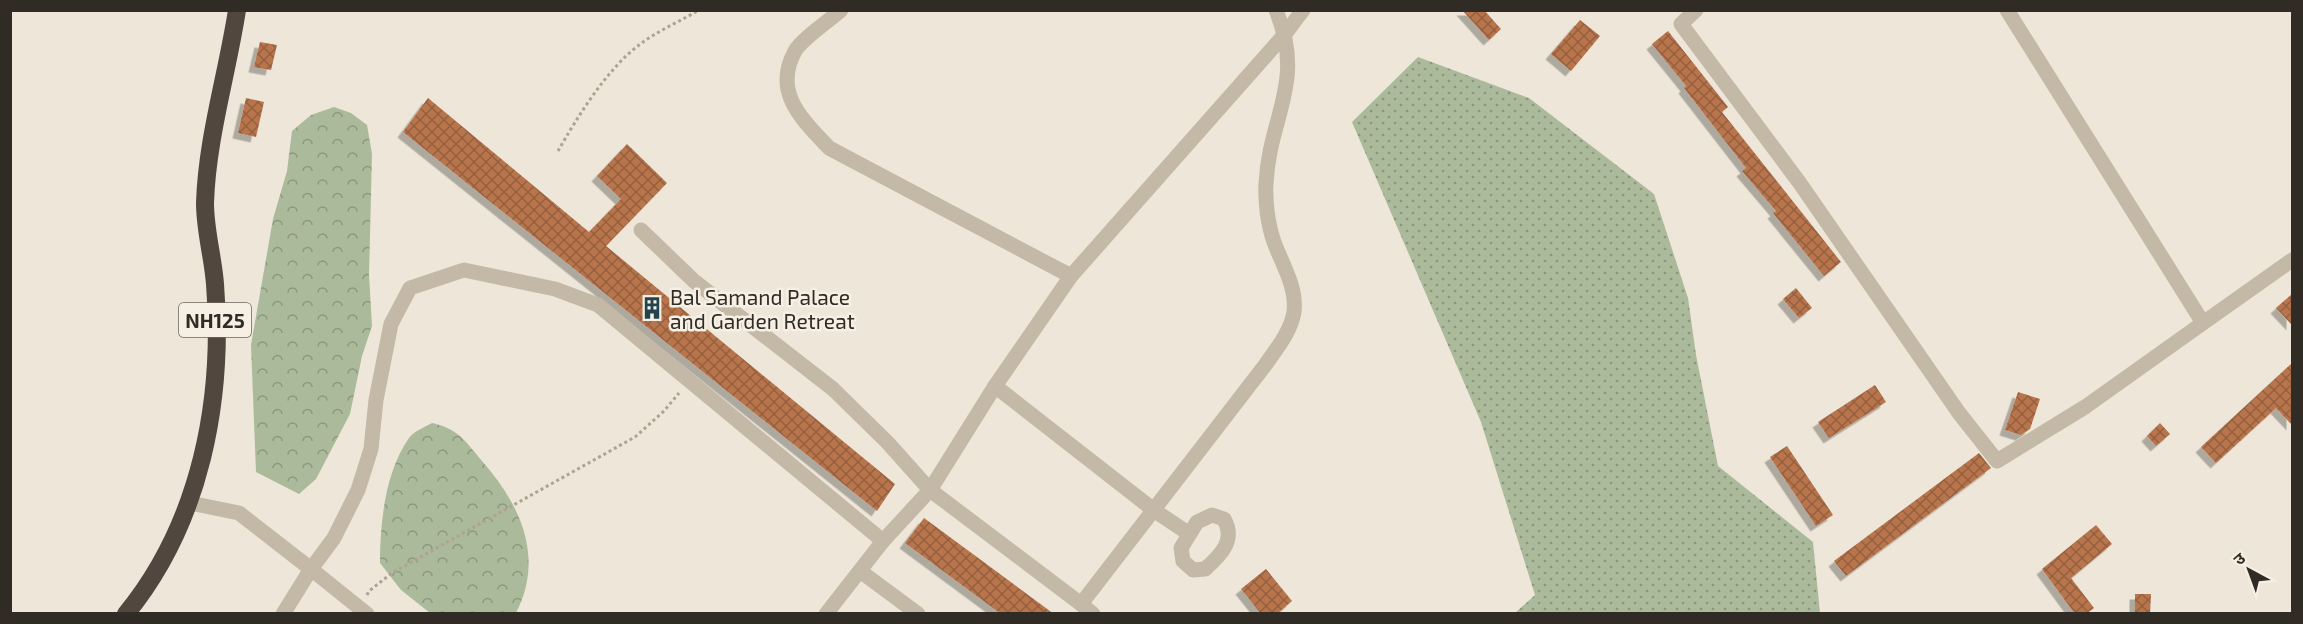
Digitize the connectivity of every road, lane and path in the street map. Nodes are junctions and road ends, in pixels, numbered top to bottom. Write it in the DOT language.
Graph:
graph roads {
  1 [pos="237,10"];
  2 [pos="699,10"];
  3 [pos="841,10"];
  4 [pos="1276,10"];
  5 [pos="1303,10"];
  6 [pos="1696,10"];
  7 [pos="2007,10"];
  8 [pos="1286,34"];
  9 [pos="558,151"];
  10 [pos="641,230"];
  11 [pos="2292,260"];
  12 [pos="1071,276"];
  13 [pos="2203,323"];
  14 [pos="689,380"];
  15 [pos="995,386"];
  16 [pos="930,490"];
  17 [pos="189,503"];
  18 [pos="1155,511"];
  19 [pos="1188,533"];
  20 [pos="883,541"];
  21 [pos="311,569"];
  22 [pos="860,571"];
  23 [pos="1087,609"];
  24 [pos="364,612"];
  25 [pos="126,614"];
  26 [pos="283,614"];
  27 [pos="826,614"];
  28 [pos="918,614"];
  1 -- 17 [label="highway, NH125"];
  2 -- 9 [label="path"];
  3 -- 12 [label="lane"];
  4 -- 8 [label="lane"];
  5 -- 8 [label="lane"];
  6 -- 13 [label="lane"];
  7 -- 13 [label="lane"];
  8 -- 12 [label="lane"];
  8 -- 18 [label="lane"];
  10 -- 16 [label="lane"];
  11 -- 13 [label="lane"];
  12 -- 15 [label="lane"];
  14 -- 20 [label="lane"];
  14 -- 21 [label="lane"];
  14 -- 24 [label="path"];
  15 -- 16 [label="lane"];
  15 -- 18 [label="lane"];
  16 -- 20 [label="lane"];
  16 -- 23 [label="lane"];
  17 -- 21 [label="lane"];
  17 -- 25 [label="highway, NH125"];
  18 -- 19 [label="lane"];
  18 -- 23 [label="lane"];
  20 -- 22 [label="lane"];
  21 -- 24 [label="lane"];
  21 -- 26 [label="lane"];
  22 -- 27 [label="lane"];
  22 -- 28 [label="lane"];
}
